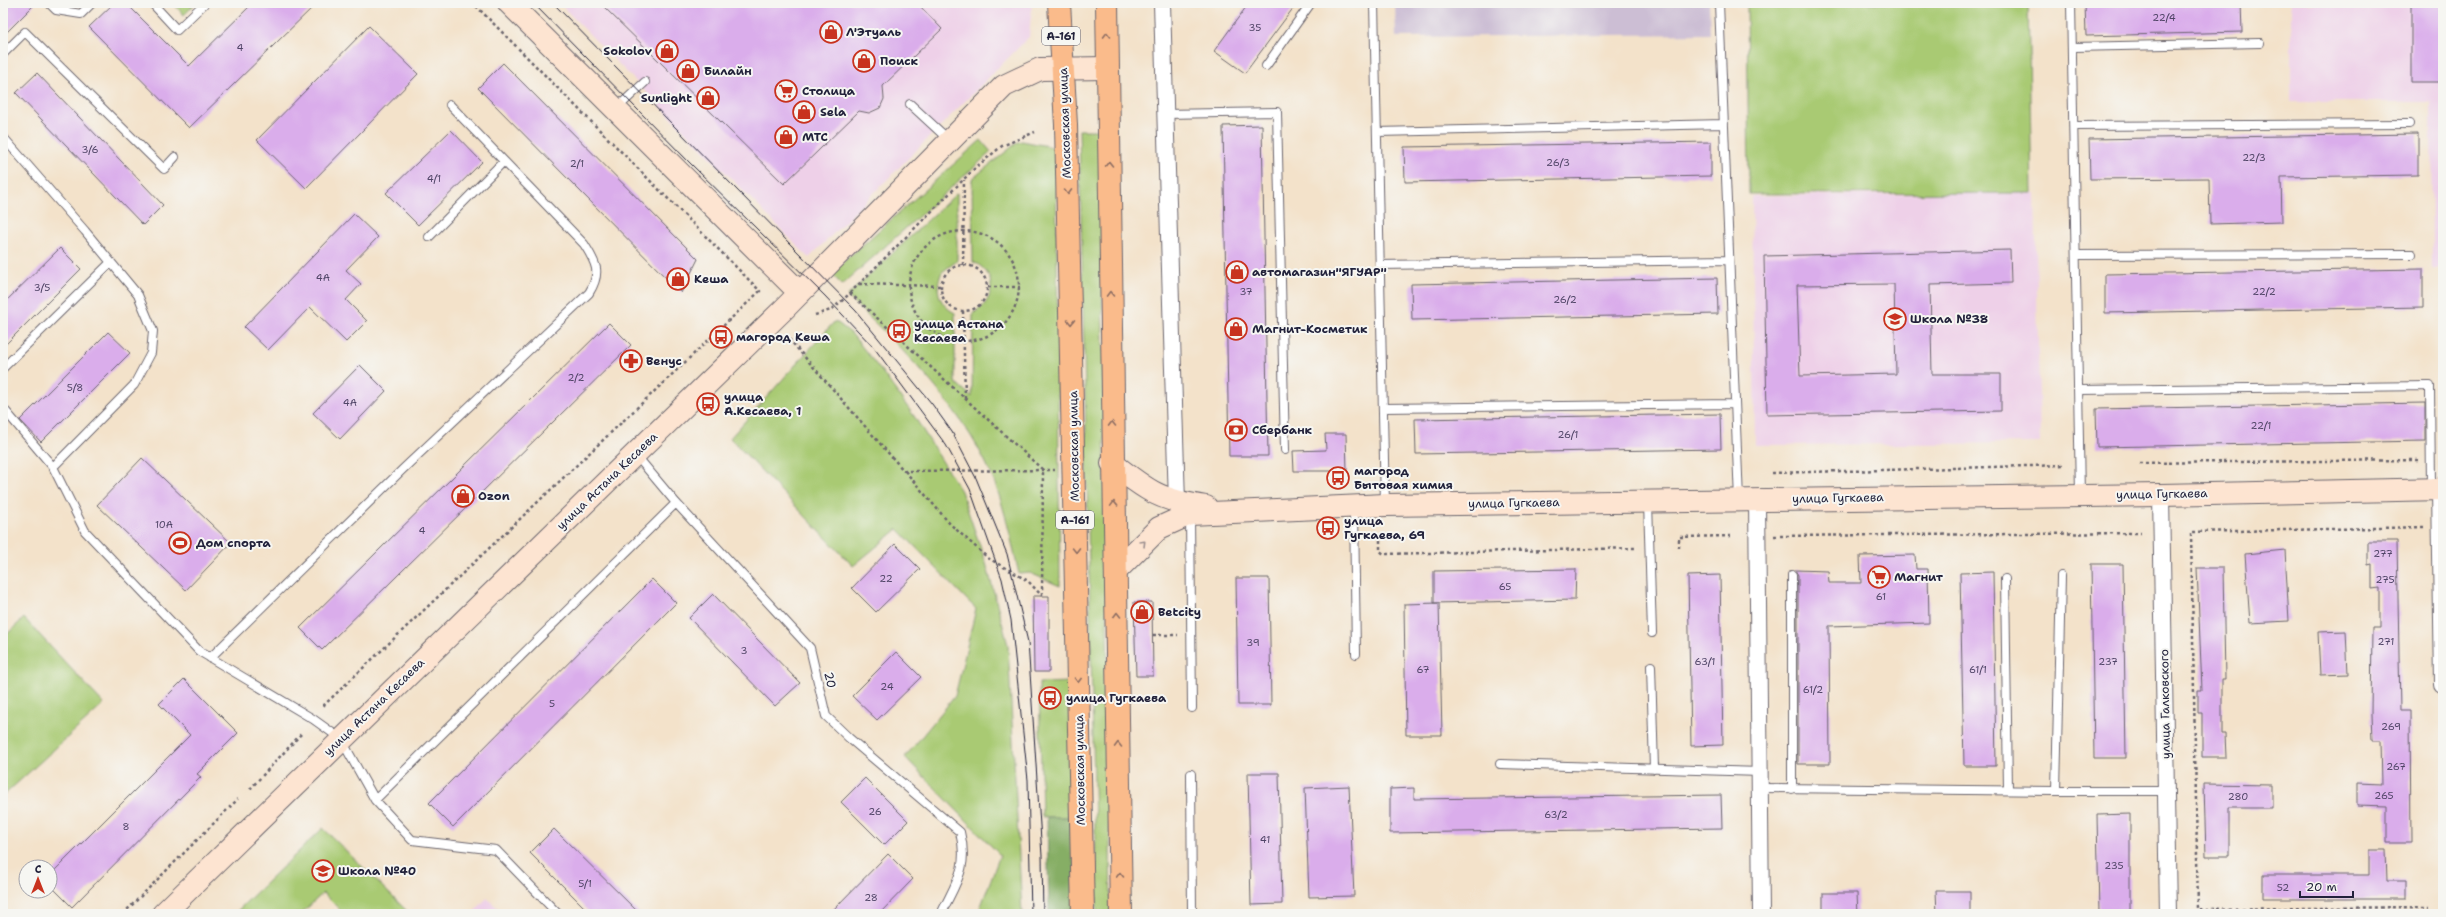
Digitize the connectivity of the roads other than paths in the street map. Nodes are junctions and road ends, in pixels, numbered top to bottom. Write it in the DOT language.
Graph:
graph roads {
  1 [pos="49,3"];
  2 [pos="92,3"];
  3 [pos="152,3"];
  4 [pos="205,3"];
  5 [pos="509,3"];
  6 [pos="1059,3"];
  7 [pos="1106,3"];
  8 [pos="1162,3"];
  9 [pos="1311,3"];
  10 [pos="1374,3"];
  11 [pos="1719,3"];
  12 [pos="2072,3"];
  13 [pos="2260,43"];
  14 [pos="2073,47"];
  15 [pos="3,54"];
  16 [pos="1266,66"];
  17 [pos="1107,68"];
  18 [pos="1063,70"];
  19 [pos="645,82"];
  20 [pos="910,104"];
  21 [pos="450,105"];
  22 [pos="614,110"];
  23 [pos="1165,114"];
  24 [pos="1724,124"];
  25 [pos="2409,124"];
  26 [pos="2074,126"];
  27 [pos="1377,132"];
  28 [pos="3,137"];
  29 [pos="950,141"];
  30 [pos="175,157"];
  31 [pos="504,161"];
  32 [pos="429,237"];
  33 [pos="2412,254"];
  34 [pos="2076,255"];
  35 [pos="1729,260"];
  36 [pos="110,263"];
  37 [pos="1380,265"];
  38 [pos="800,293"];
  39 [pos="3,368"];
  40 [pos="2078,390"];
  41 [pos="1736,404"];
  42 [pos="3,408"];
  43 [pos="1383,408"];
  44 [pos="1285,450"];
  45 [pos="635,454"];
  46 [pos="1112,463"];
  47 [pos="53,467"];
  48 [pos="2438,489"];
  49 [pos="2080,495"];
  50 [pos="2161,495"];
  51 [pos="1748,500"];
  52 [pos="1648,501"];
  53 [pos="676,503"];
  54 [pos="1384,505"];
  55 [pos="1354,506"];
  56 [pos="1184,509"];
  57 [pos="1116,571"];
  58 [pos="1792,575"];
  59 [pos="2061,576"];
  60 [pos="2005,579"];
  61 [pos="1652,633"];
  62 [pos="1356,654"];
  63 [pos="210,658"];
  64 [pos="1651,666"];
  65 [pos="2443,684"];
  66 [pos="1192,708"];
  67 [pos="341,739"];
  68 [pos="1500,764"];
  69 [pos="1654,769"];
  70 [pos="1761,772"];
  71 [pos="1191,774"];
  72 [pos="1761,788"];
  73 [pos="1792,789"];
  74 [pos="2008,790"];
  75 [pos="2056,791"];
  76 [pos="2166,791"];
  77 [pos="375,800"];
  78 [pos="163,914"];
  79 [pos="558,914"];
  80 [pos="941,914"];
  81 [pos="1084,914"];
  82 [pos="1121,914"];
  83 [pos="1192,914"];
  84 [pos="1761,914"];
  85 [pos="2168,914"];
  1 -- 2 [label="lane"];
  3 -- 4 [label="lane"];
  5 -- 22 [label="street"];
  6 -- 18 [label="highway, Московская улица / А-161"];
  17 -- 7 [label="highway, one-way"];
  8 -- 23 [label="street"];
  9 -- 16 [label="lane"];
  10 -- 27 [label="lane"];
  11 -- 24 [label="lane"];
  12 -- 14 [label="lane"];
  13 -- 14 [label="lane"];
  14 -- 26 [label="lane"];
  15 -- 30 [label="lane"];
  17 -- 18 [label="street, улица Астана Кесаева"];
  46 -- 17 [label="highway, one-way"];
  18 -- 29 [label="street, улица Астана Кесаева"];
  18 -- 81 [label="highway, Московская улица / А-161, one-way"];
  19 -- 22 [label="lane"];
  20 -- 29 [label="lane"];
  21 -- 31 [label="lane"];
  22 -- 38 [label="street"];
  23 -- 44 [label="lane"];
  23 -- 56 [label="street"];
  24 -- 27 [label="lane"];
  24 -- 35 [label="lane"];
  25 -- 26 [label="lane"];
  26 -- 34 [label="lane"];
  27 -- 37 [label="lane"];
  28 -- 36 [label="lane"];
  29 -- 38 [label="street, улица Астана Кесаева"];
  31 -- 32 [label="lane"];
  31 -- 63 [label="lane"];
  33 -- 34 [label="lane"];
  34 -- 40 [label="lane"];
  35 -- 37 [label="lane"];
  35 -- 41 [label="lane"];
  36 -- 39 [label="lane"];
  36 -- 47 [label="lane"];
  37 -- 43 [label="lane"];
  38 -- 45 [label="street, улица Астана Кесаева"];
  40 -- 48 [label="lane"];
  40 -- 49 [label="lane"];
  41 -- 43 [label="lane"];
  41 -- 51 [label="lane"];
  42 -- 47 [label="lane"];
  43 -- 54 [label="lane"];
  45 -- 53 [label="lane, 20"];
  45 -- 67 [label="street, улица Астана Кесаева"];
  46 -- 56 [label="street, улица Гугкаева"];
  57 -- 46 [label="highway, one-way"];
  47 -- 63 [label="lane"];
  48 -- 50 [label="street, улица Гугкаева"];
  48 -- 65 [label="street"];
  49 -- 50 [label="street, улица Гугкаева"];
  49 -- 51 [label="street, улица Гугкаева"];
  50 -- 76 [label="street, улица Галковского"];
  51 -- 52 [label="street, улица Гугкаева"];
  51 -- 70 [label="street"];
  52 -- 54 [label="street, улица Гугкаева"];
  52 -- 61 [label="lane"];
  53 -- 77 [label="lane"];
  53 -- 80 [label="lane, 20"];
  54 -- 55 [label="street, улица Гугкаева"];
  55 -- 56 [label="street, улица Гугкаева"];
  55 -- 62 [label="lane"];
  57 -- 56 [label="street, one-way"];
  56 -- 66 [label="lane"];
  82 -- 57 [label="highway, one-way"];
  58 -- 73 [label="lane"];
  59 -- 75 [label="lane"];
  60 -- 74 [label="lane"];
  63 -- 67 [label="lane"];
  64 -- 69 [label="lane"];
  67 -- 77 [label="lane"];
  67 -- 78 [label="street, улица Астана Кесаева"];
  68 -- 69 [label="lane"];
  69 -- 70 [label="lane"];
  70 -- 72 [label="street"];
  71 -- 83 [label="lane"];
  72 -- 73 [label="lane"];
  72 -- 84 [label="street"];
  73 -- 74 [label="lane"];
  74 -- 75 [label="lane"];
  75 -- 76 [label="lane"];
  76 -- 85 [label="street, улица Галковского"];
  77 -- 79 [label="lane"];
}
